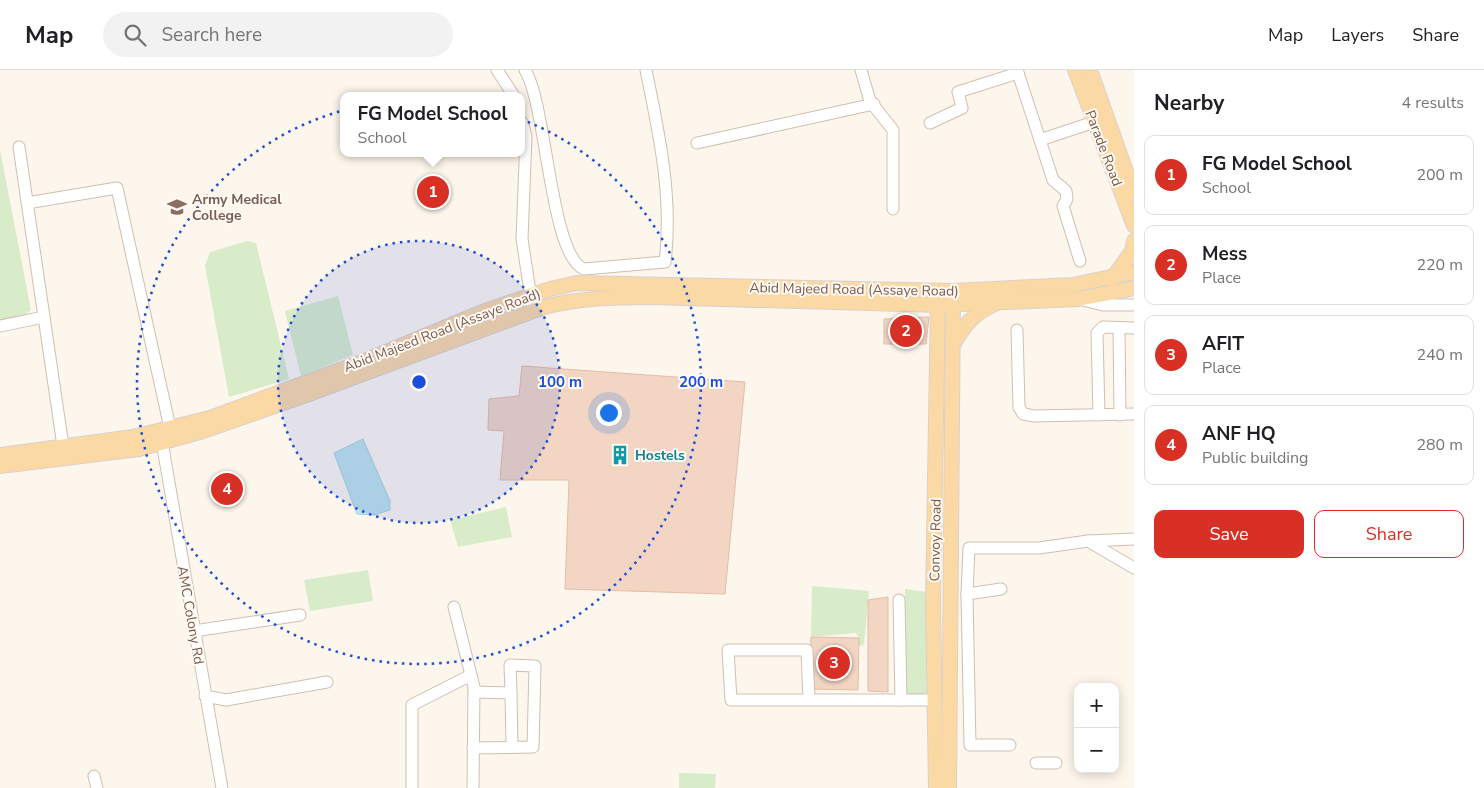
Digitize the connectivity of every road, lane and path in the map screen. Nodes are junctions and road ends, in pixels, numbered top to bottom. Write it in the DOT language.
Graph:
graph roads {
  1 [pos="497,70"];
  2 [pos="525,70"];
  3 [pos="646,70"];
  4 [pos="861,70"];
  5 [pos="1075,70"];
  6 [pos="1090,70"];
  7 [pos="1018,71"];
  8 [pos="511,92"];
  9 [pos="874,104"];
  10 [pos="1094,122"];
  11 [pos="930,123"];
  12 [pos="525,132"];
  13 [pos="1040,140"];
  14 [pos="697,143"];
  15 [pos="19,146"];
  16 [pos="1134,194"];
  17 [pos="27,203"];
  18 [pos="893,209"];
  19 [pos="1134,226"];
  20 [pos="1134,241"];
  21 [pos="1080,261"];
  22 [pos="1134,272"];
  23 [pos="1112,279"];
  24 [pos="1134,288"];
  25 [pos="530,295"];
  26 [pos="938,298"];
  27 [pos="953,298"];
  28 [pos="1078,299"];
  29 [pos="998,304"];
  30 [pos="1134,304"];
  31 [pos="533,311"];
  32 [pos="44,317"];
  33 [pos="0,326"];
  34 [pos="1119,328"];
  35 [pos="1134,328"];
  36 [pos="1017,330"];
  37 [pos="953,347"];
  38 [pos="1134,414"];
  39 [pos="1099,415"];
  40 [pos="1120,415"];
  41 [pos="170,428"];
  42 [pos="162,442"];
  43 [pos="63,446"];
  44 [pos="0,455"];
  45 [pos="0,466"];
  46 [pos="1134,539"];
  47 [pos="1088,541"];
  48 [pos="1134,568"];
  49 [pos="1001,589"];
  50 [pos="967,594"];
  51 [pos="899,600"];
  52 [pos="454,607"];
  53 [pos="300,615"];
  54 [pos="194,631"];
  55 [pos="471,675"];
  56 [pos="327,682"];
  57 [pos="474,692"];
  58 [pos="511,693"];
  59 [pos="205,696"];
  60 [pos="809,700"];
  61 [pos="901,700"];
  62 [pos="934,700"];
  63 [pos="1010,745"];
  64 [pos="512,747"];
  65 [pos="474,748"];
  66 [pos="1036,763"];
  67 [pos="1056,763"];
  68 [pos="94,776"];
  69 [pos="97,788"];
  70 [pos="222,788"];
  71 [pos="412,788"];
  72 [pos="473,788"];
  73 [pos="936,788"];
  74 [pos="950,788"];
  1 -- 8 [label="street"];
  2 -- 3 [label="street"];
  4 -- 9 [label="street"];
  5 -- 10 [label="main road, Parade Road"];
  6 -- 16 [label="main road, Parade Road"];
  7 -- 11 [label="street"];
  7 -- 13 [label="street"];
  9 -- 14 [label="street"];
  9 -- 18 [label="street"];
  10 -- 13 [label="street"];
  10 -- 19 [label="main road, Parade Road"];
  12 -- 25 [label="street"];
  13 -- 21 [label="street"];
  15 -- 17 [label="street"];
  17 -- 32 [label="street"];
  17 -- 41 [label="street"];
  20 -- 23 [label="main road"];
  22 -- 23 [label="main road, Abid Majeed Road (Assaye Road)"];
  23 -- 27 [label="main road, Abid Majeed Road (Assaye Road)"];
  24 -- 28 [label="main road, Abid Majeed Road (Assaye Road)"];
  25 -- 26 [label="main road, Abid Majeed Road (Assaye Road)"];
  25 -- 31 [label="street"];
  25 -- 41 [label="main road, Abid Majeed Road (Assaye Road)"];
  26 -- 27 [label="main road, Abid Majeed Road (Assaye Road)"];
  26 -- 31 [label="main road, Abid Majeed Road (Assaye Road)"];
  26 -- 62 [label="main road, Convoy Road"];
  27 -- 29 [label="main road, Abid Majeed Road (Assaye Road)"];
  27 -- 37 [label="main road, Convoy Road"];
  28 -- 29 [label="main road, Abid Majeed Road (Assaye Road)"];
  28 -- 30 [label="street"];
  29 -- 37 [label="main road"];
  31 -- 42 [label="main road, Abid Majeed Road (Assaye Road)"];
  32 -- 33 [label="street"];
  32 -- 43 [label="street"];
  34 -- 35 [label="street"];
  34 -- 39 [label="street"];
  34 -- 40 [label="street"];
  36 -- 39 [label="street"];
  37 -- 74 [label="main road, Convoy Road"];
  38 -- 40 [label="street"];
  39 -- 40 [label="street"];
  41 -- 43 [label="main road, Abid Majeed Road (Assaye Road)"];
  42 -- 45 [label="main road, Abid Majeed Road (Assaye Road)"];
  42 -- 54 [label="street, AMC Colony Rd"];
  43 -- 44 [label="main road, Abid Majeed Road (Assaye Road)"];
  46 -- 47 [label="street"];
  47 -- 48 [label="street"];
  47 -- 50 [label="street"];
  49 -- 50 [label="street"];
  50 -- 63 [label="street"];
  51 -- 61 [label="street"];
  52 -- 55 [label="street"];
  53 -- 54 [label="street"];
  54 -- 59 [label="street, AMC Colony Rd"];
  55 -- 57 [label="street"];
  55 -- 71 [label="street"];
  56 -- 59 [label="street"];
  57 -- 58 [label="street"];
  57 -- 65 [label="street"];
  58 -- 64 [label="street"];
  58 -- 64 [label="street"];
  59 -- 70 [label="street, AMC Colony Rd"];
  60 -- 60 [label="street"];
  60 -- 61 [label="street"];
  61 -- 62 [label="street"];
  62 -- 73 [label="main road, Convoy Road"];
  64 -- 65 [label="street"];
  65 -- 72 [label="street"];
  66 -- 67 [label="street"];
  68 -- 69 [label="street"];
}
